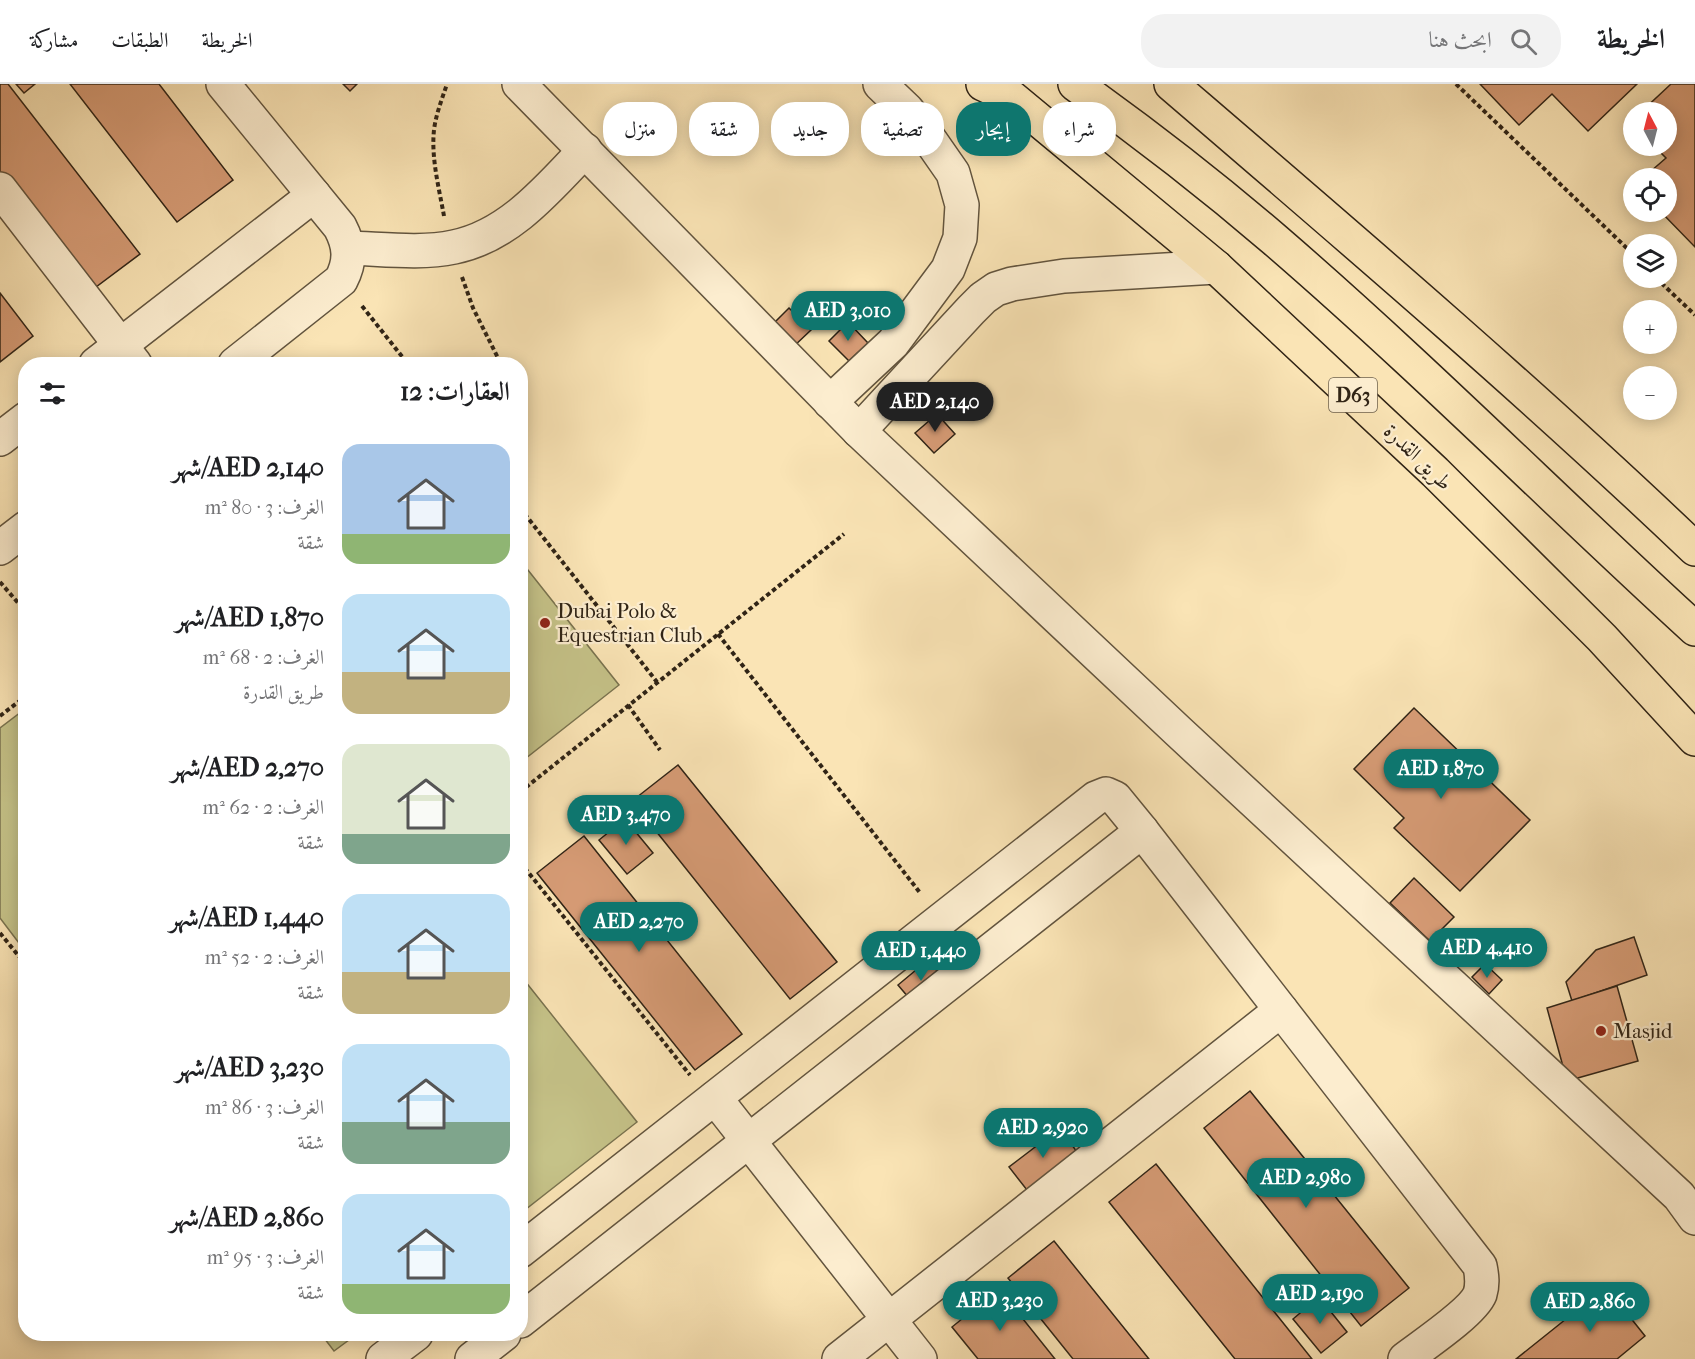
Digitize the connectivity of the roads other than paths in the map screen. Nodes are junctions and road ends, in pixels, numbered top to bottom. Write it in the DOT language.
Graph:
graph roads {
  1 [pos="223,84"];
  2 [pos="519,84"];
  3 [pos="880,84"];
  4 [pos="1075,84"];
  5 [pos="1170,84"];
  6 [pos="996,88"];
  7 [pos="585,150"];
  8 [pos="0,189"];
  9 [pos="314,195"];
  10 [pos="348,248"];
  11 [pos="1216,267"];
  12 [pos="116,357"];
  13 [pos="118,357"];
  14 [pos="244,357"];
  15 [pos="830,402"];
  16 [pos="18,425"];
  17 [pos="859,431"];
  18 [pos="0,439"];
  19 [pos="18,534"];
  20 [pos="0,548"];
  21 [pos="1695,549"];
  22 [pos="1695,629"];
  23 [pos="1695,739"];
  24 [pos="1142,831"];
  25 [pos="1281,1010"];
  26 [pos="713,1099"];
  27 [pos="749,1140"];
  28 [pos="1695,1218"];
  29 [pos="528,1245"];
  30 [pos="528,1315"];
  31 [pos="889,1319"];
  32 [pos="407,1341"];
  33 [pos="495,1341"];
  34 [pos="383,1359"];
  35 [pos="472,1359"];
  36 [pos="839,1359"];
  37 [pos="920,1359"];
  38 [pos="1404,1359"];
  1 -- 9 [label="lane"];
  2 -- 7 [label="lane"];
  3 -- 15 [label="lane"];
  4 -- 22 [label="main road"];
  5 -- 21 [label="main road"];
  6 -- 11 [label="main road, طريق القدرة / D63"];
  7 -- 10 [label="lane"];
  7 -- 15 [label="lane"];
  8 -- 12 [label="lane"];
  9 -- 10 [label="lane"];
  9 -- 13 [label="lane"];
  10 -- 14 [label="lane"];
  11 -- 17 [label="lane"];
  11 -- 23 [label="main road, طريق القدرة / D63"];
  15 -- 17 [label="lane"];
  16 -- 18 [label="lane"];
  17 -- 28 [label="lane"];
  19 -- 20 [label="lane"];
  24 -- 25 [label="lane"];
  24 -- 26 [label="lane"];
  24 -- 27 [label="lane"];
  25 -- 31 [label="lane"];
  25 -- 38 [label="lane"];
  26 -- 27 [label="lane"];
  26 -- 29 [label="lane"];
  27 -- 30 [label="lane"];
  27 -- 31 [label="lane"];
  31 -- 36 [label="lane"];
  31 -- 37 [label="lane"];
  32 -- 34 [label="lane"];
  33 -- 35 [label="lane"];
}
